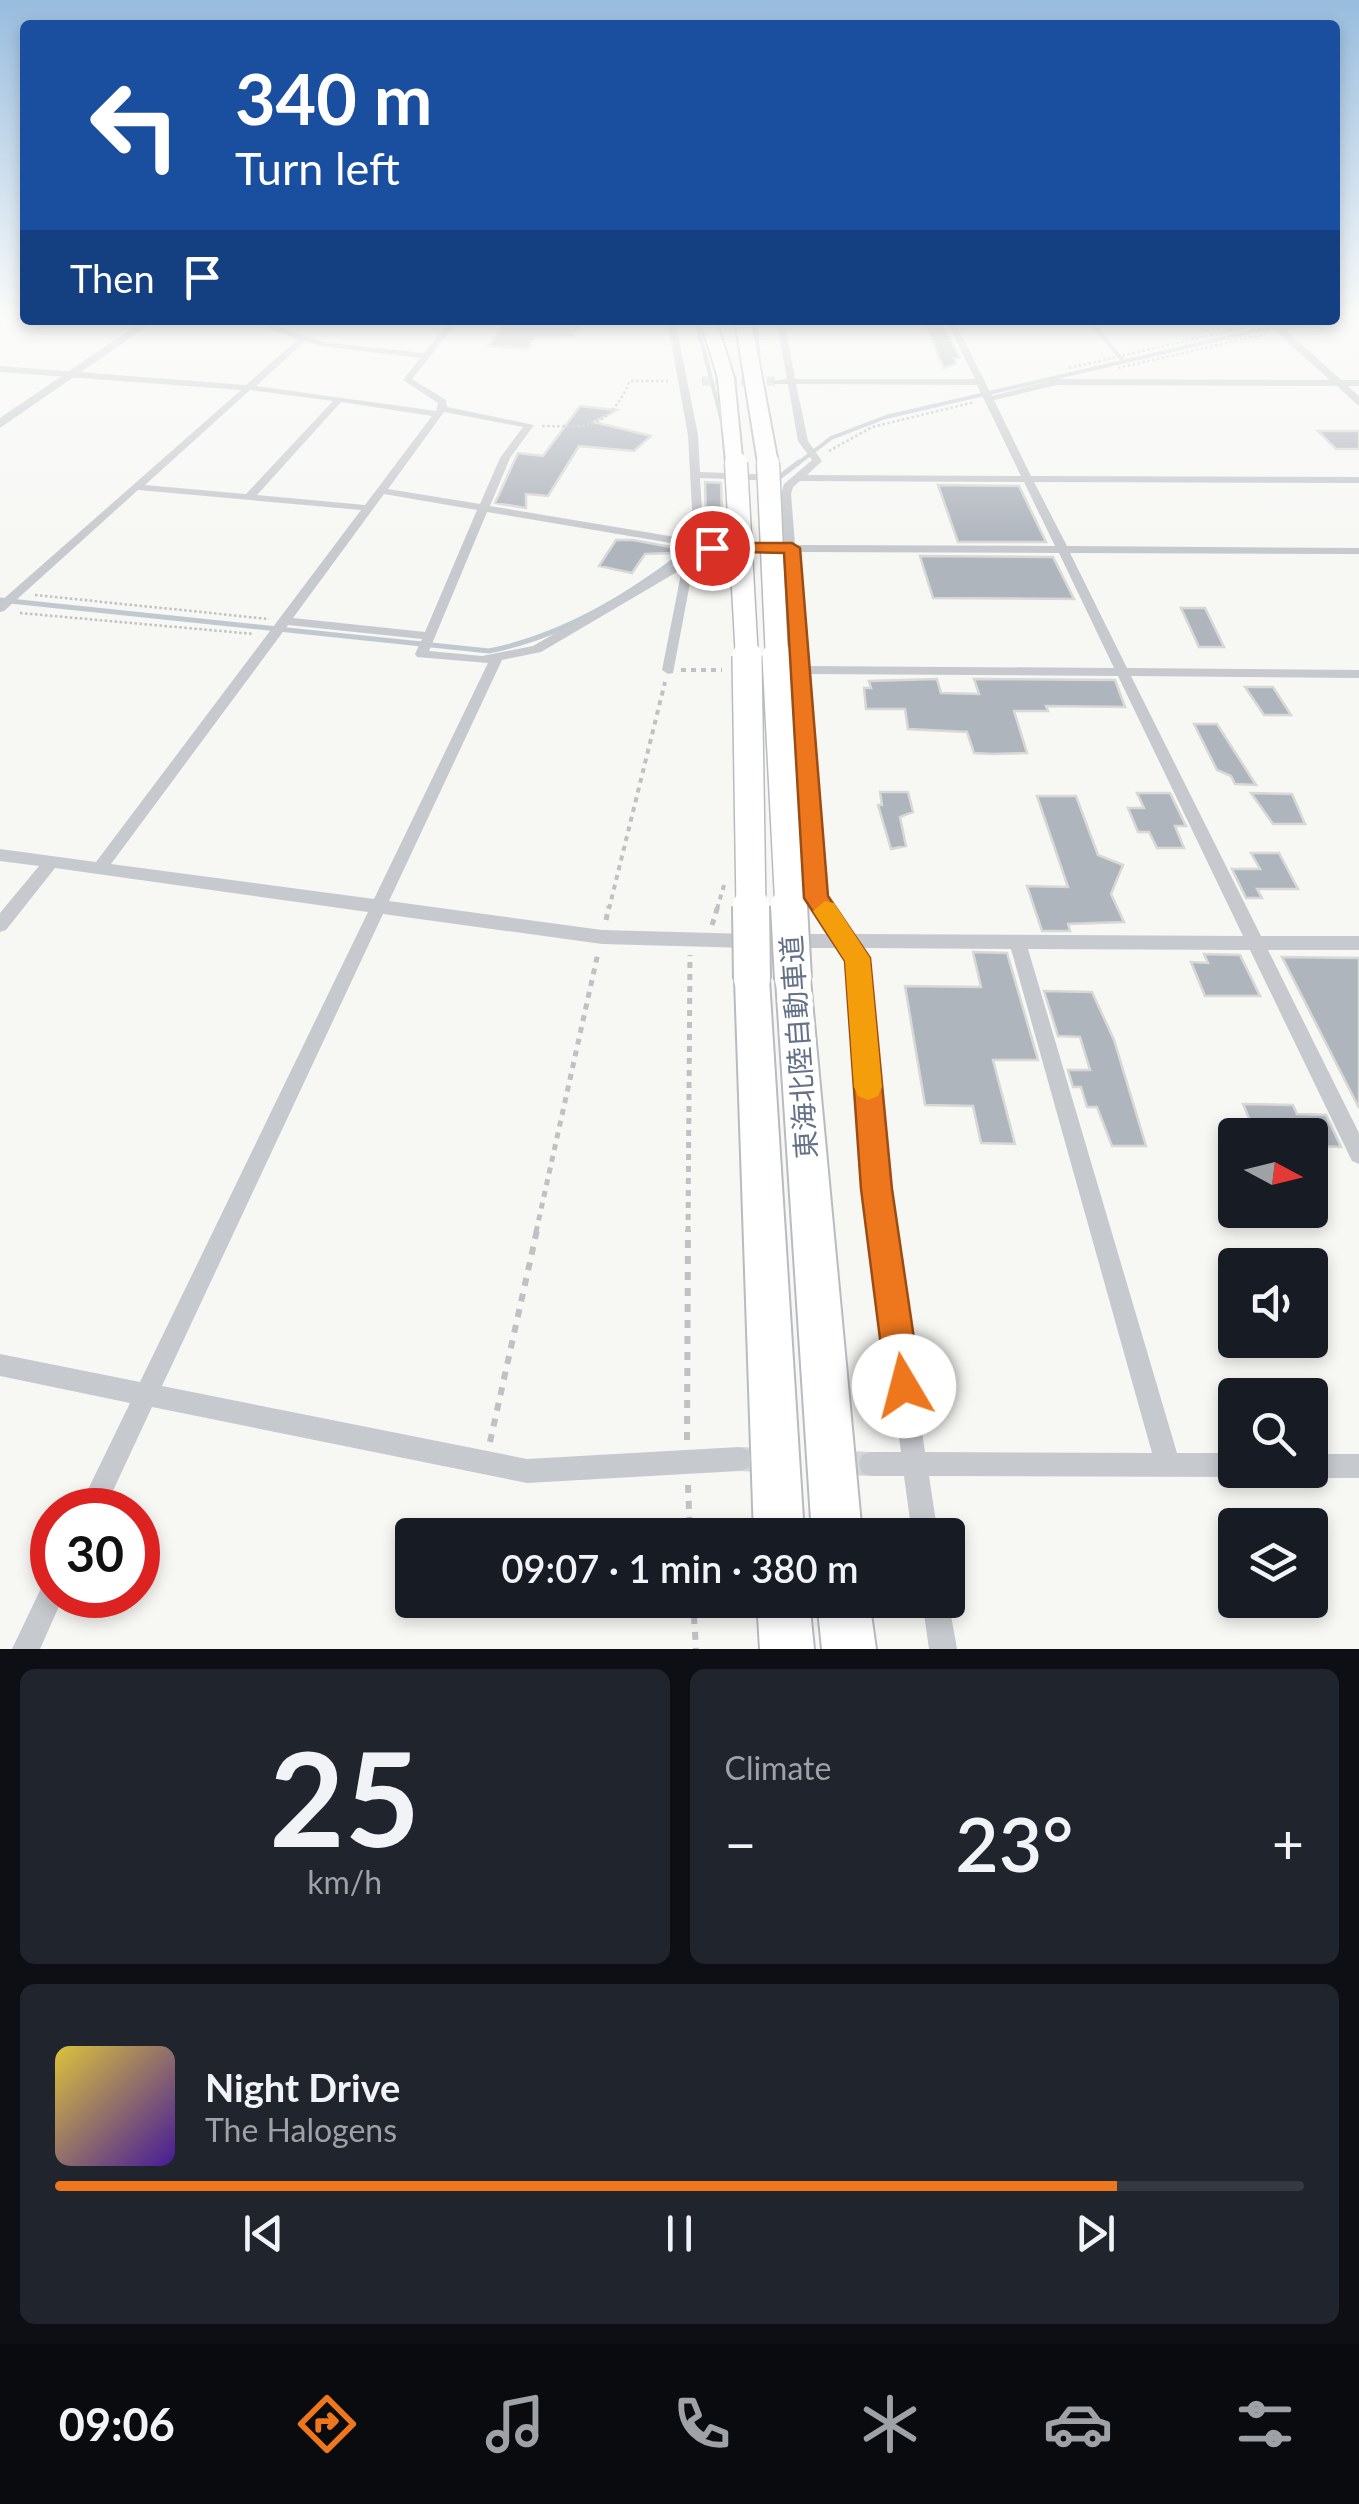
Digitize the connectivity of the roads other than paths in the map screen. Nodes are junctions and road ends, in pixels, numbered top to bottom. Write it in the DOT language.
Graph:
graph roads {
  1 [pos="50,390"];
  2 [pos="245,390"];
  3 [pos="264,390"];
  4 [pos="428,390"];
  5 [pos="684,390"];
  6 [pos="716,390"];
  7 [pos="727,390"];
  8 [pos="757,390"];
  9 [pos="762,390"];
  10 [pos="793,390"];
  11 [pos="949,390"];
  12 [pos="1000,390"];
  13 [pos="985,392"];
  14 [pos="340,399"];
  15 [pos="760,404"];
  16 [pos="440,412"];
  17 [pos="0,424"];
  18 [pos="736,459"];
  19 [pos="782,474"];
  20 [pos="694,475"];
  21 [pos="1028,479"];
  22 [pos="1359,480"];
  23 [pos="136,487"];
  24 [pos="382,492"];
  25 [pos="250,497"];
  26 [pos="369,508"];
  27 [pos="486,508"];
  28 [pos="686,543"];
  29 [pos="710,548"];
  30 [pos="792,548"];
  31 [pos="1061,549"];
  32 [pos="1359,551"];
  33 [pos="689,560"];
  34 [pos="0,608"];
  35 [pos="286,621"];
  36 [pos="426,643"];
  37 [pos="497,658"];
  38 [pos="668,670"];
  39 [pos="727,670"];
  40 [pos="798,670"];
  41 [pos="1124,673"];
  42 [pos="1359,674"];
  43 [pos="0,855"];
  44 [pos="51,862"];
  45 [pos="98,868"];
  46 [pos="379,908"];
  47 [pos="0,925"];
  48 [pos="846,941"];
  49 [pos="1018,942"];
  50 [pos="1254,942"];
  51 [pos="1359,943"];
  52 [pos="772,979"];
  53 [pos="1359,1154"];
  54 [pos="0,1365"];
  55 [pos="144,1393"];
  56 [pos="739,1459"];
  57 [pos="871,1464"];
  58 [pos="914,1464"];
  59 [pos="1168,1465"];
  60 [pos="1218,1465"];
  61 [pos="1328,1466"];
  62 [pos="1359,1466"];
  63 [pos="100,1488"];
  64 [pos="780,1518"];
  65 [pos="836,1518"];
  66 [pos="922,1518"];
  67 [pos="40,1618"];
  68 [pos="785,1618"];
  69 [pos="845,1618"];
  70 [pos="938,1618"];
  71 [pos="26,1649"];
  72 [pos="788,1649"];
  73 [pos="849,1649"];
  74 [pos="943,1649"];
  1 -- 17 [label="street"];
  2 -- 23 [label="street"];
  3 -- 14 [label="street"];
  4 -- 16 [label="street"];
  5 -- 20 [label="street"];
  6 -- 18 [label="lane"];
  7 -- 18 [label="highway, 東海北陸自動車道"];
  8 -- 15 [label="highway, 東海北陸自動車道"];
  9 -- 15 [label="lane"];
  10 -- 19 [label="street"];
  11 -- 13 [label="street"];
  12 -- 13 [label="street"];
  13 -- 21 [label="street"];
  14 -- 16 [label="street"];
  14 -- 25 [label="street"];
  15 -- 19 [label="highway, 東海北陸自動車道"];
  16 -- 24 [label="street"];
  16 -- 27 [label="street"];
  18 -- 52 [label="highway, 東海北陸自動車道, bridge"];
  19 -- 20 [label="street"];
  19 -- 21 [label="street"];
  19 -- 30 [label="street"];
  19 -- 52 [label="highway, 東海北陸自動車道, bridge"];
  20 -- 28 [label="street"];
  21 -- 22 [label="street"];
  21 -- 31 [label="street"];
  23 -- 25 [label="street"];
  23 -- 34 [label="street"];
  24 -- 26 [label="street"];
  24 -- 27 [label="street"];
  25 -- 26 [label="street"];
  26 -- 35 [label="street"];
  27 -- 28 [label="street"];
  27 -- 36 [label="street"];
  28 -- 29 [label="street"];
  29 -- 30 [label="street"];
  29 -- 33 [label="street"];
  30 -- 31 [label="street"];
  30 -- 40 [label="street"];
  31 -- 32 [label="street"];
  31 -- 41 [label="street"];
  33 -- 37 [label="street"];
  33 -- 38 [label="street"];
  35 -- 36 [label="street"];
  35 -- 45 [label="street"];
  36 -- 37 [label="street"];
  37 -- 46 [label="street"];
  39 -- 40 [label="street"];
  40 -- 41 [label="street"];
  40 -- 48 [label="street"];
  41 -- 42 [label="street"];
  41 -- 50 [label="street"];
  43 -- 44 [label="street"];
  44 -- 45 [label="street"];
  44 -- 47 [label="street"];
  45 -- 46 [label="street"];
  46 -- 48 [label="street"];
  46 -- 55 [label="street"];
  48 -- 49 [label="street"];
  48 -- 58 [label="street"];
  49 -- 50 [label="street"];
  49 -- 59 [label="street"];
  50 -- 51 [label="street"];
  50 -- 53 [label="street"];
  52 -- 64 [label="highway, 東海北陸自動車道"];
  52 -- 65 [label="highway, 東海北陸自動車道"];
  54 -- 55 [label="street"];
  55 -- 56 [label="street"];
  55 -- 63 [label="street"];
  57 -- 58 [label="street"];
  58 -- 59 [label="street"];
  58 -- 66 [label="street"];
  59 -- 60 [label="street"];
  61 -- 62 [label="street"];
  67 -- 71 [label="street"];
  68 -- 72 [label="highway"];
  69 -- 73 [label="highway"];
  70 -- 74 [label="street"];
}
